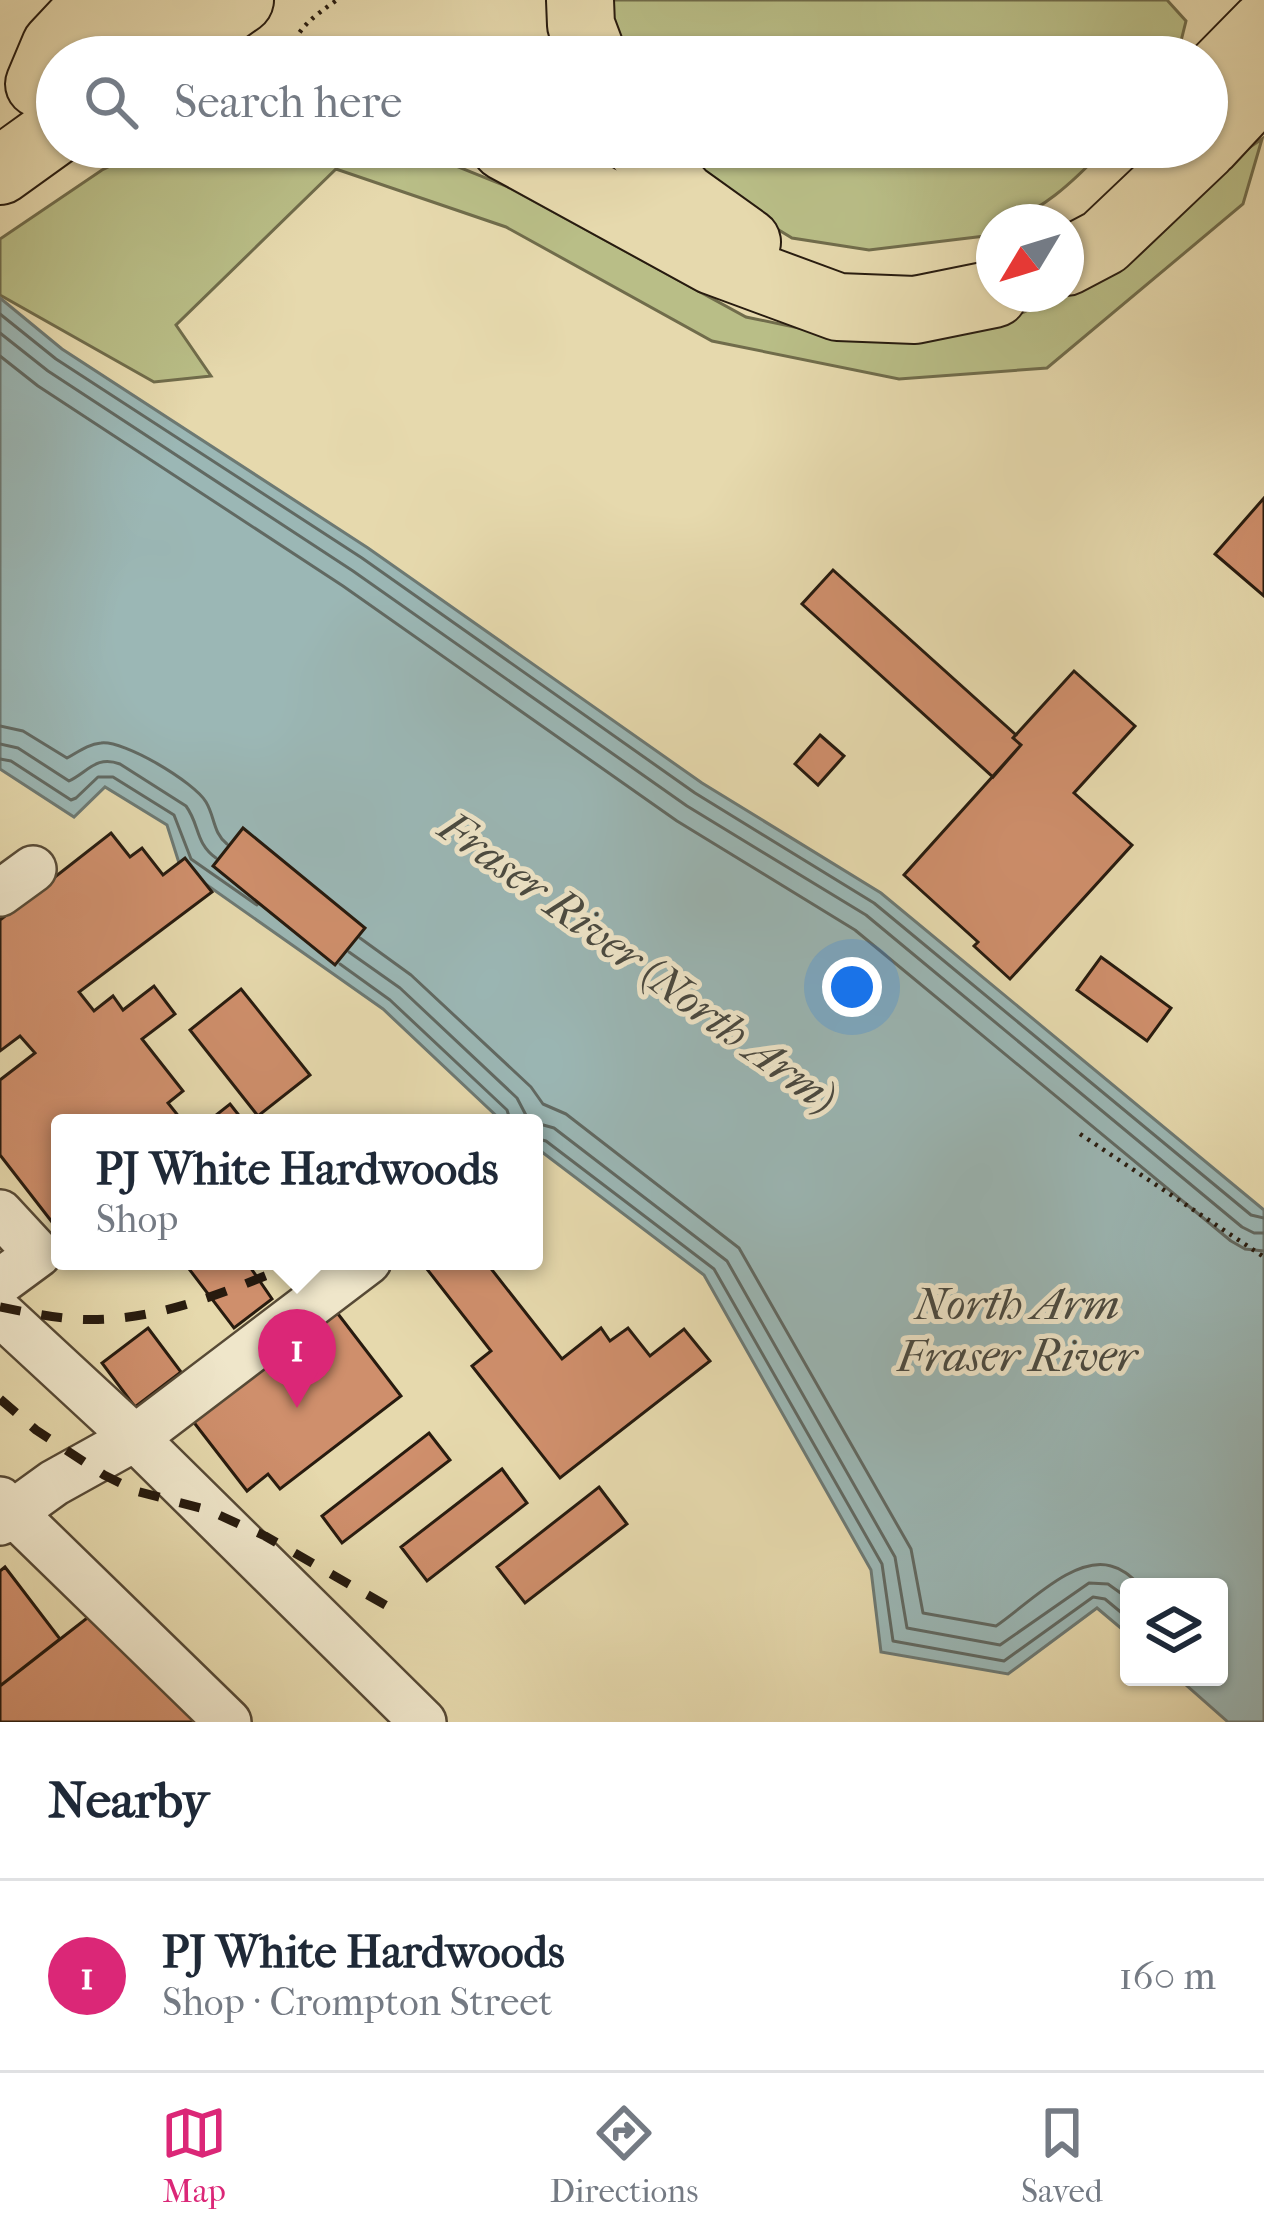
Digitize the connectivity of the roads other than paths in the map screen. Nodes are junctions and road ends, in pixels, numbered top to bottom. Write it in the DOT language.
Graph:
graph roads {
  1 [pos="98,0"];
  2 [pos="157,0"];
  3 [pos="240,0"];
  4 [pos="580,0"];
  5 [pos="1218,0"];
  6 [pos="1264,25"];
  7 [pos="65,36"];
  8 [pos="117,36"];
  9 [pos="189,36"];
  10 [pos="585,36"];
  11 [pos="1220,36"];
  12 [pos="1228,107"];
  13 [pos="544,168"];
  14 [pos="658,168"];
  15 [pos="1128,168"];
  16 [pos="1172,168"];
  17 [pos="1084,209"];
  18 [pos="1084,253"];
  19 [pos="976,263"];
  20 [pos="976,298"];
  21 [pos="0,1213"];
  22 [pos="356,1270"];
  23 [pos="0,1282"];
  24 [pos="0,1312"];
  25 [pos="135,1438"];
  26 [pos="4,1512"];
  27 [pos="227,1722"];
  28 [pos="423,1722"];
  1 -- 7 [label="highway"];
  2 -- 8 [label="highway"];
  3 -- 9 [label="highway"];
  4 -- 10 [label="highway"];
  5 -- 11 [label="highway"];
  6 -- 12 [label="highway"];
  13 -- 20 [label="highway"];
  14 -- 19 [label="highway"];
  15 -- 17 [label="highway"];
  16 -- 18 [label="highway"];
  21 -- 23 [label="street"];
  22 -- 25 [label="street"];
  24 -- 25 [label="street"];
  25 -- 26 [label="street"];
  25 -- 28 [label="street"];
  26 -- 27 [label="street"];
}
